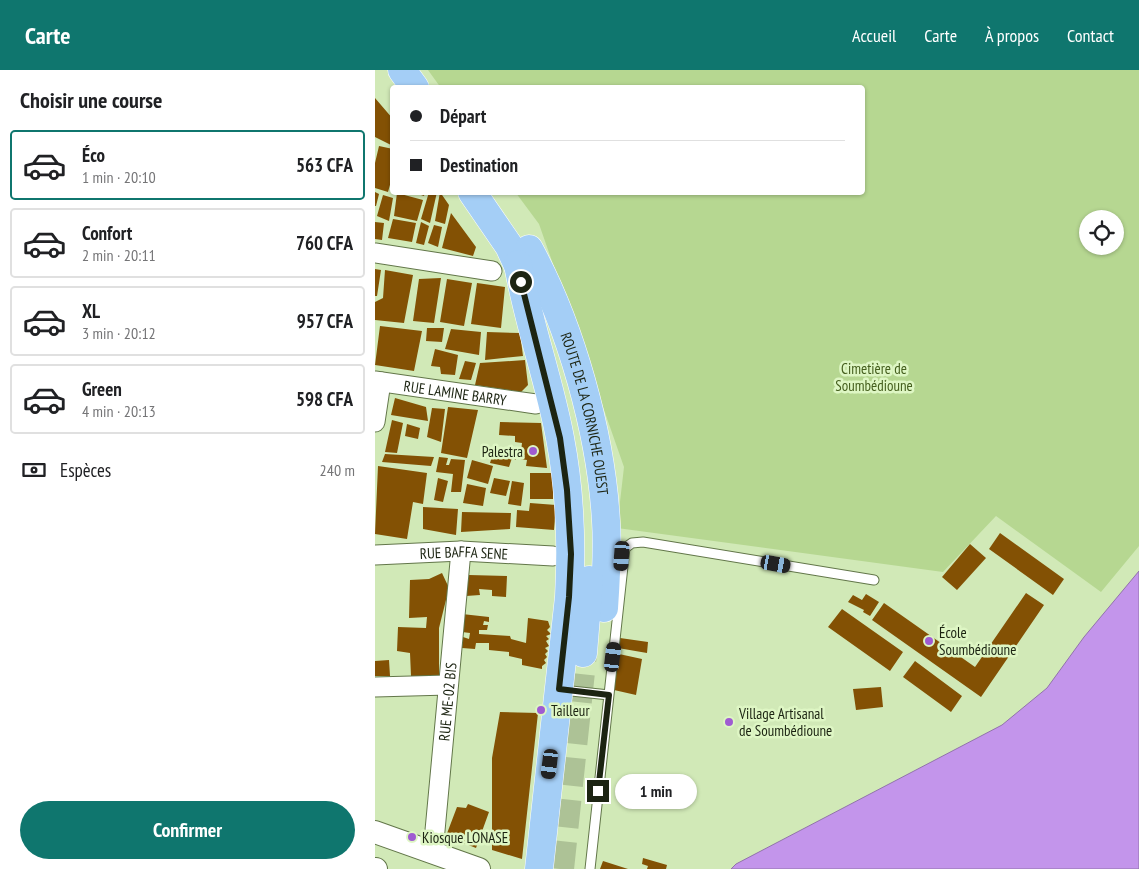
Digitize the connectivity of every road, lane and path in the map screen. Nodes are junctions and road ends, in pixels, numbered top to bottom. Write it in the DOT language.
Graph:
graph roads {
  1 [pos="381,70"];
  2 [pos="402,70"];
  3 [pos="392,85"];
  4 [pos="413,85"];
  5 [pos="474,195"];
  6 [pos="495,195"];
  7 [pos="375,253"];
  8 [pos="518,264"];
  9 [pos="492,271"];
  10 [pos="378,381"];
  11 [pos="536,404"];
  12 [pos="375,422"];
  13 [pos="461,551"];
  14 [pos="375,555"];
  15 [pos="553,556"];
  16 [pos="873,580"];
  17 [pos="448,685"];
  18 [pos="375,686"];
  19 [pos="559,689"];
  20 [pos="609,695"];
  21 [pos="375,832"];
  22 [pos="433,852"];
  23 [pos="479,869"];
  24 [pos="539,869"];
  25 [pos="590,869"];
  1 -- 3 [label="highway"];
  2 -- 4 [label="highway"];
  5 -- 8 [label="highway, ROUTE DE LA CORNICHE OUEST"];
  6 -- 8 [label="highway, ROUTE DE LA CORNICHE OUEST"];
  7 -- 9 [label="street"];
  8 -- 19 [label="highway"];
  10 -- 11 [label="street, RUE LAMINE BARRY"];
  10 -- 12 [label="street"];
  13 -- 14 [label="street, RUE BAFFA SENE"];
  13 -- 15 [label="street, RUE BAFFA SENE"];
  13 -- 17 [label="street, RUE ME-02 BIS"];
  16 -- 20 [label="lane"];
  17 -- 18 [label="street"];
  17 -- 22 [label="street, RUE ME-02 BIS"];
  19 -- 20 [label="lane"];
  19 -- 24 [label="highway"];
  20 -- 25 [label="lane"];
  21 -- 22 [label="street"];
  22 -- 23 [label="street"];
}
